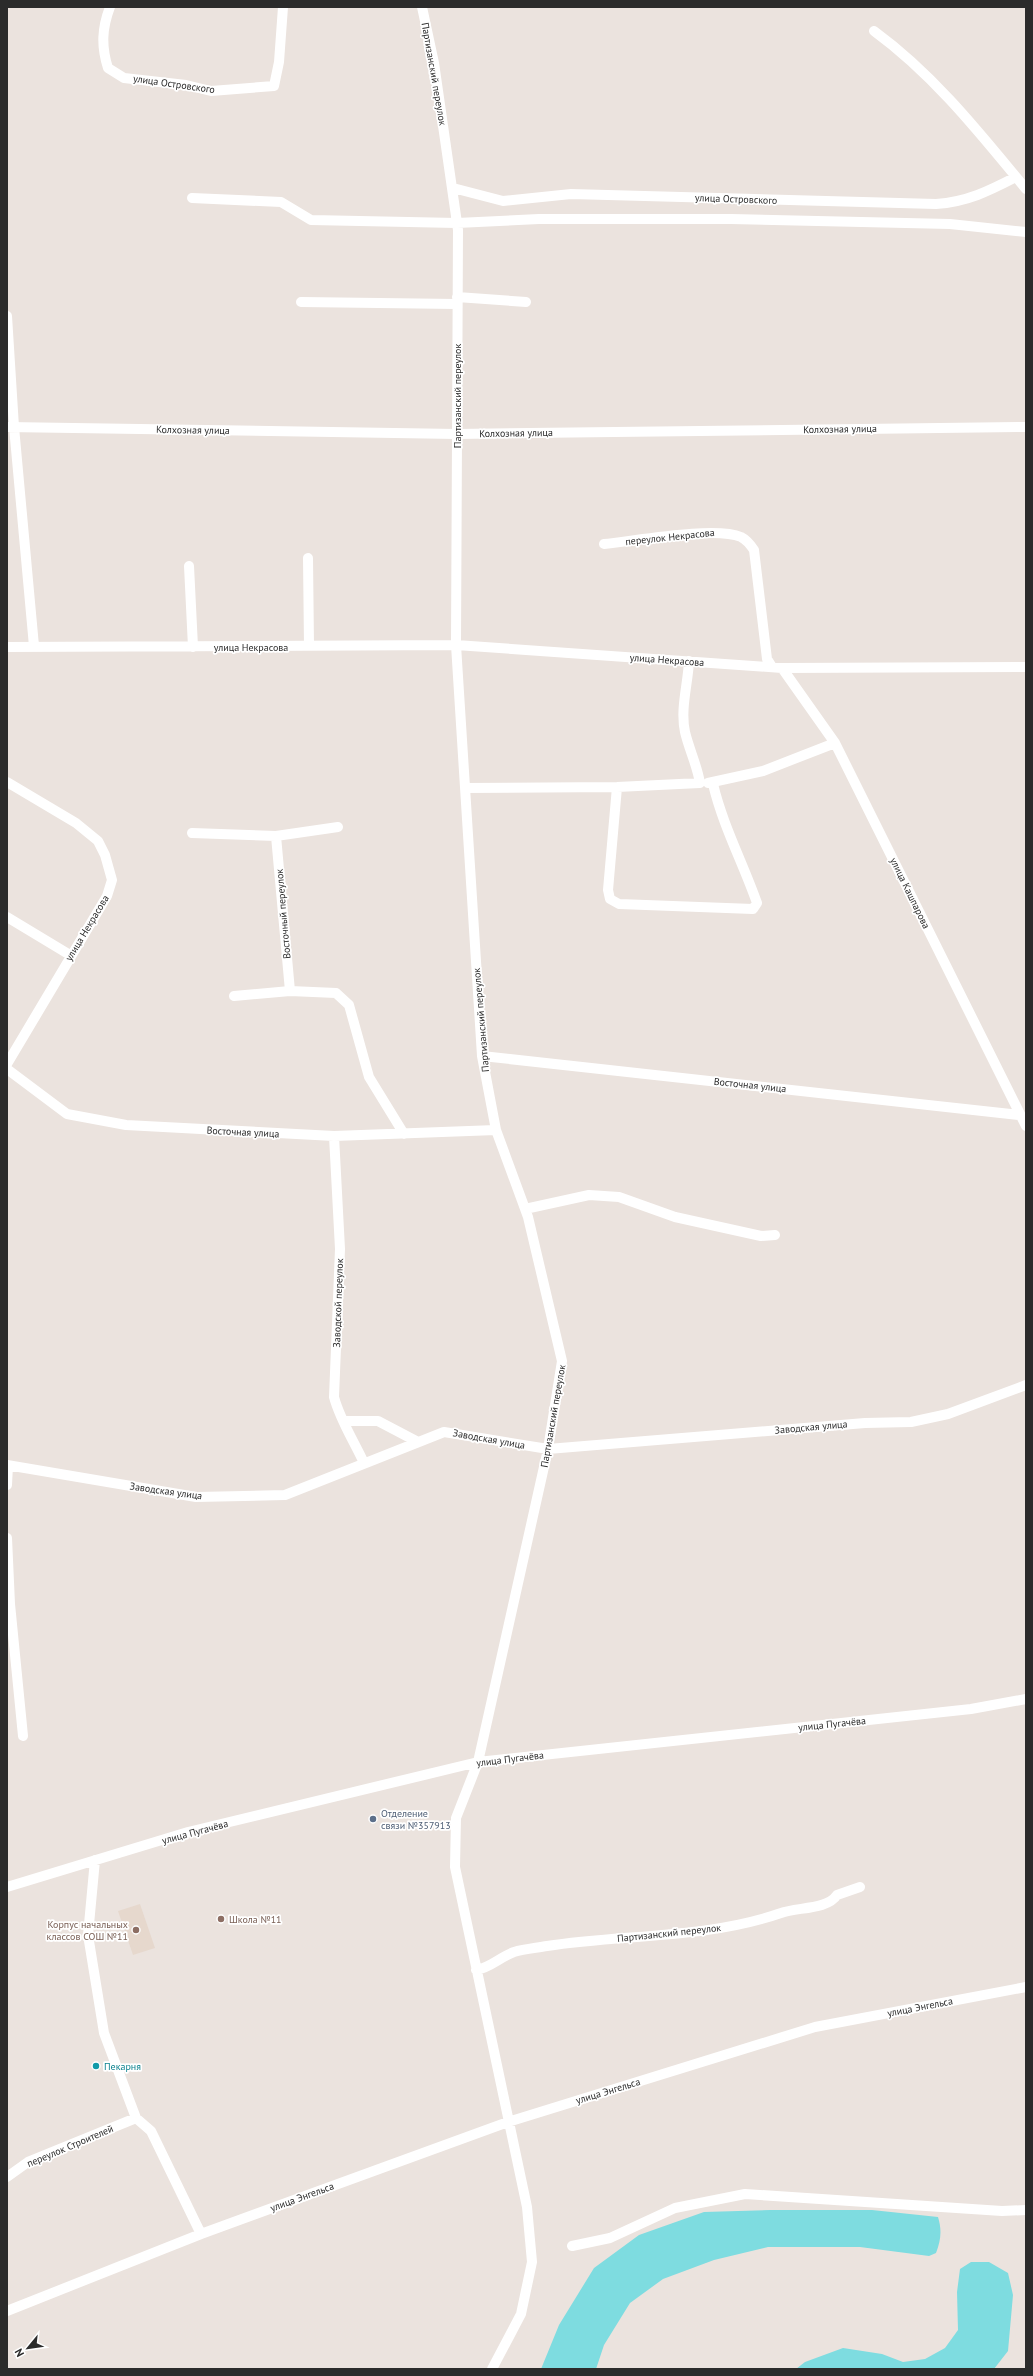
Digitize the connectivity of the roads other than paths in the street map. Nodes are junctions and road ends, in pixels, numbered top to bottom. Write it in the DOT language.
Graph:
graph roads {
  1 [pos="110,7"];
  2 [pos="283,7"];
  3 [pos="422,7"];
  4 [pos="874,31"];
  5 [pos="1016,177"];
  6 [pos="453,188"];
  7 [pos="1026,189"];
  8 [pos="192,198"];
  9 [pos="457,223"];
  10 [pos="1026,232"];
  11 [pos="457,301"];
  12 [pos="301,302"];
  13 [pos="526,302"];
  14 [pos="7,316"];
  15 [pos="1026,426"];
  16 [pos="10,427"];
  17 [pos="457,434"];
  18 [pos="604,544"];
  19 [pos="308,558"];
  20 [pos="189,566"];
  21 [pos="456,645"];
  22 [pos="7,646"];
  23 [pos="34,646"];
  24 [pos="309,646"];
  25 [pos="193,647"];
  26 [pos="689,661"];
  27 [pos="777,667"];
  28 [pos="1026,667"];
  29 [pos="835,743"];
  30 [pos="7,782"];
  31 [pos="700,783"];
  32 [pos="713,784"];
  33 [pos="617,787"];
  34 [pos="465,788"];
  35 [pos="338,827"];
  36 [pos="192,833"];
  37 [pos="276,836"];
  38 [pos="7,917"];
  39 [pos="70,955"];
  40 [pos="290,991"];
  41 [pos="234,996"];
  42 [pos="482,1056"];
  43 [pos="7,1064"];
  44 [pos="7,1069"];
  45 [pos="1019,1114"];
  46 [pos="1026,1126"];
  47 [pos="496,1130"];
  48 [pos="404,1134"];
  49 [pos="334,1136"];
  50 [pos="525,1209"];
  51 [pos="775,1235"];
  52 [pos="1026,1385"];
  53 [pos="344,1421"];
  54 [pos="418,1442"];
  55 [pos="548,1449"];
  56 [pos="364,1463"];
  57 [pos="8,1465"];
  58 [pos="7,1485"];
  59 [pos="7,1538"];
  60 [pos="1026,1699"];
  61 [pos="23,1736"];
  62 [pos="478,1762"];
  63 [pos="95,1860"];
  64 [pos="7,1887"];
  65 [pos="860,1887"];
  66 [pos="476,1970"];
  67 [pos="1026,1987"];
  68 [pos="136,2118"];
  69 [pos="508,2122"];
  70 [pos="7,2177"];
  71 [pos="1026,2210"];
  72 [pos="201,2234"];
  73 [pos="572,2246"];
  74 [pos="7,2311"];
  75 [pos="492,2369"];
  1 -- 2 [label="street, улица Островского"];
  3 -- 6 [label="street, Партизанский переулок"];
  4 -- 5 [label="street"];
  5 -- 6 [label="street, улица Островского"];
  5 -- 7 [label="street"];
  6 -- 9 [label="street, Партизанский переулок"];
  8 -- 9 [label="street"];
  9 -- 10 [label="street"];
  9 -- 11 [label="street, Партизанский переулок"];
  11 -- 12 [label="street"];
  11 -- 13 [label="street"];
  11 -- 17 [label="street, Партизанский переулок"];
  14 -- 16 [label="street"];
  15 -- 17 [label="street, Колхозная улица"];
  16 -- 17 [label="street, Колхозная улица"];
  16 -- 23 [label="street"];
  17 -- 21 [label="street, Партизанский переулок"];
  18 -- 27 [label="street, переулок Некрасова"];
  19 -- 24 [label="street"];
  20 -- 25 [label="street"];
  21 -- 24 [label="street, улица Некрасова"];
  21 -- 26 [label="street, улица Некрасова"];
  21 -- 34 [label="street, Партизанский переулок"];
  22 -- 23 [label="street, улица Некрасова"];
  23 -- 25 [label="street, улица Некрасова"];
  24 -- 25 [label="street, улица Некрасова"];
  26 -- 27 [label="street, улица Некрасова"];
  26 -- 31 [label="street"];
  27 -- 28 [label="street, улица Некрасова"];
  27 -- 29 [label="street, улица Кашпарова"];
  29 -- 32 [label="street"];
  29 -- 45 [label="street, улица Кашпарова"];
  30 -- 39 [label="street, улица Некрасова"];
  31 -- 32 [label="street"];
  31 -- 33 [label="street"];
  32 -- 33 [label="street"];
  33 -- 34 [label="street"];
  34 -- 42 [label="street, Партизанский переулок"];
  35 -- 37 [label="street"];
  36 -- 37 [label="street"];
  37 -- 40 [label="street, Восточный переулок"];
  38 -- 39 [label="street"];
  39 -- 43 [label="street, улица Некрасова"];
  40 -- 41 [label="street"];
  40 -- 48 [label="street"];
  42 -- 45 [label="street, Восточная улица"];
  42 -- 47 [label="street, Партизанский переулок"];
  44 -- 49 [label="street, Восточная улица"];
  45 -- 46 [label="street, улица Кашпарова"];
  47 -- 48 [label="street, Восточная улица"];
  47 -- 50 [label="street, Партизанский переулок"];
  48 -- 49 [label="street, Восточная улица"];
  49 -- 53 [label="street, Заводской переулок"];
  50 -- 51 [label="street"];
  50 -- 55 [label="street, Партизанский переулок"];
  52 -- 55 [label="street, Заводская улица"];
  53 -- 54 [label="street"];
  53 -- 56 [label="street, Заводской переулок"];
  54 -- 55 [label="street, Заводская улица"];
  54 -- 56 [label="street, Заводская улица"];
  55 -- 62 [label="street, Партизанский переулок"];
  56 -- 57 [label="street, Заводская улица"];
  57 -- 58 [label="street"];
  59 -- 61 [label="street"];
  60 -- 62 [label="street, улица Пугачёва"];
  62 -- 63 [label="street, улица Пугачёва"];
  62 -- 66 [label="street, Партизанский переулок"];
  63 -- 64 [label="street, улица Пугачёва"];
  63 -- 68 [label="street"];
  65 -- 66 [label="street, Партизанский переулок"];
  66 -- 69 [label="street, Партизанский переулок"];
  67 -- 69 [label="street, улица Энгельса"];
  68 -- 70 [label="street, переулок Строителей"];
  68 -- 72 [label="street"];
  69 -- 72 [label="street, улица Энгельса"];
  69 -- 75 [label="street, Партизанский переулок"];
  71 -- 73 [label="street"];
  72 -- 74 [label="street, улица Энгельса"];
}
